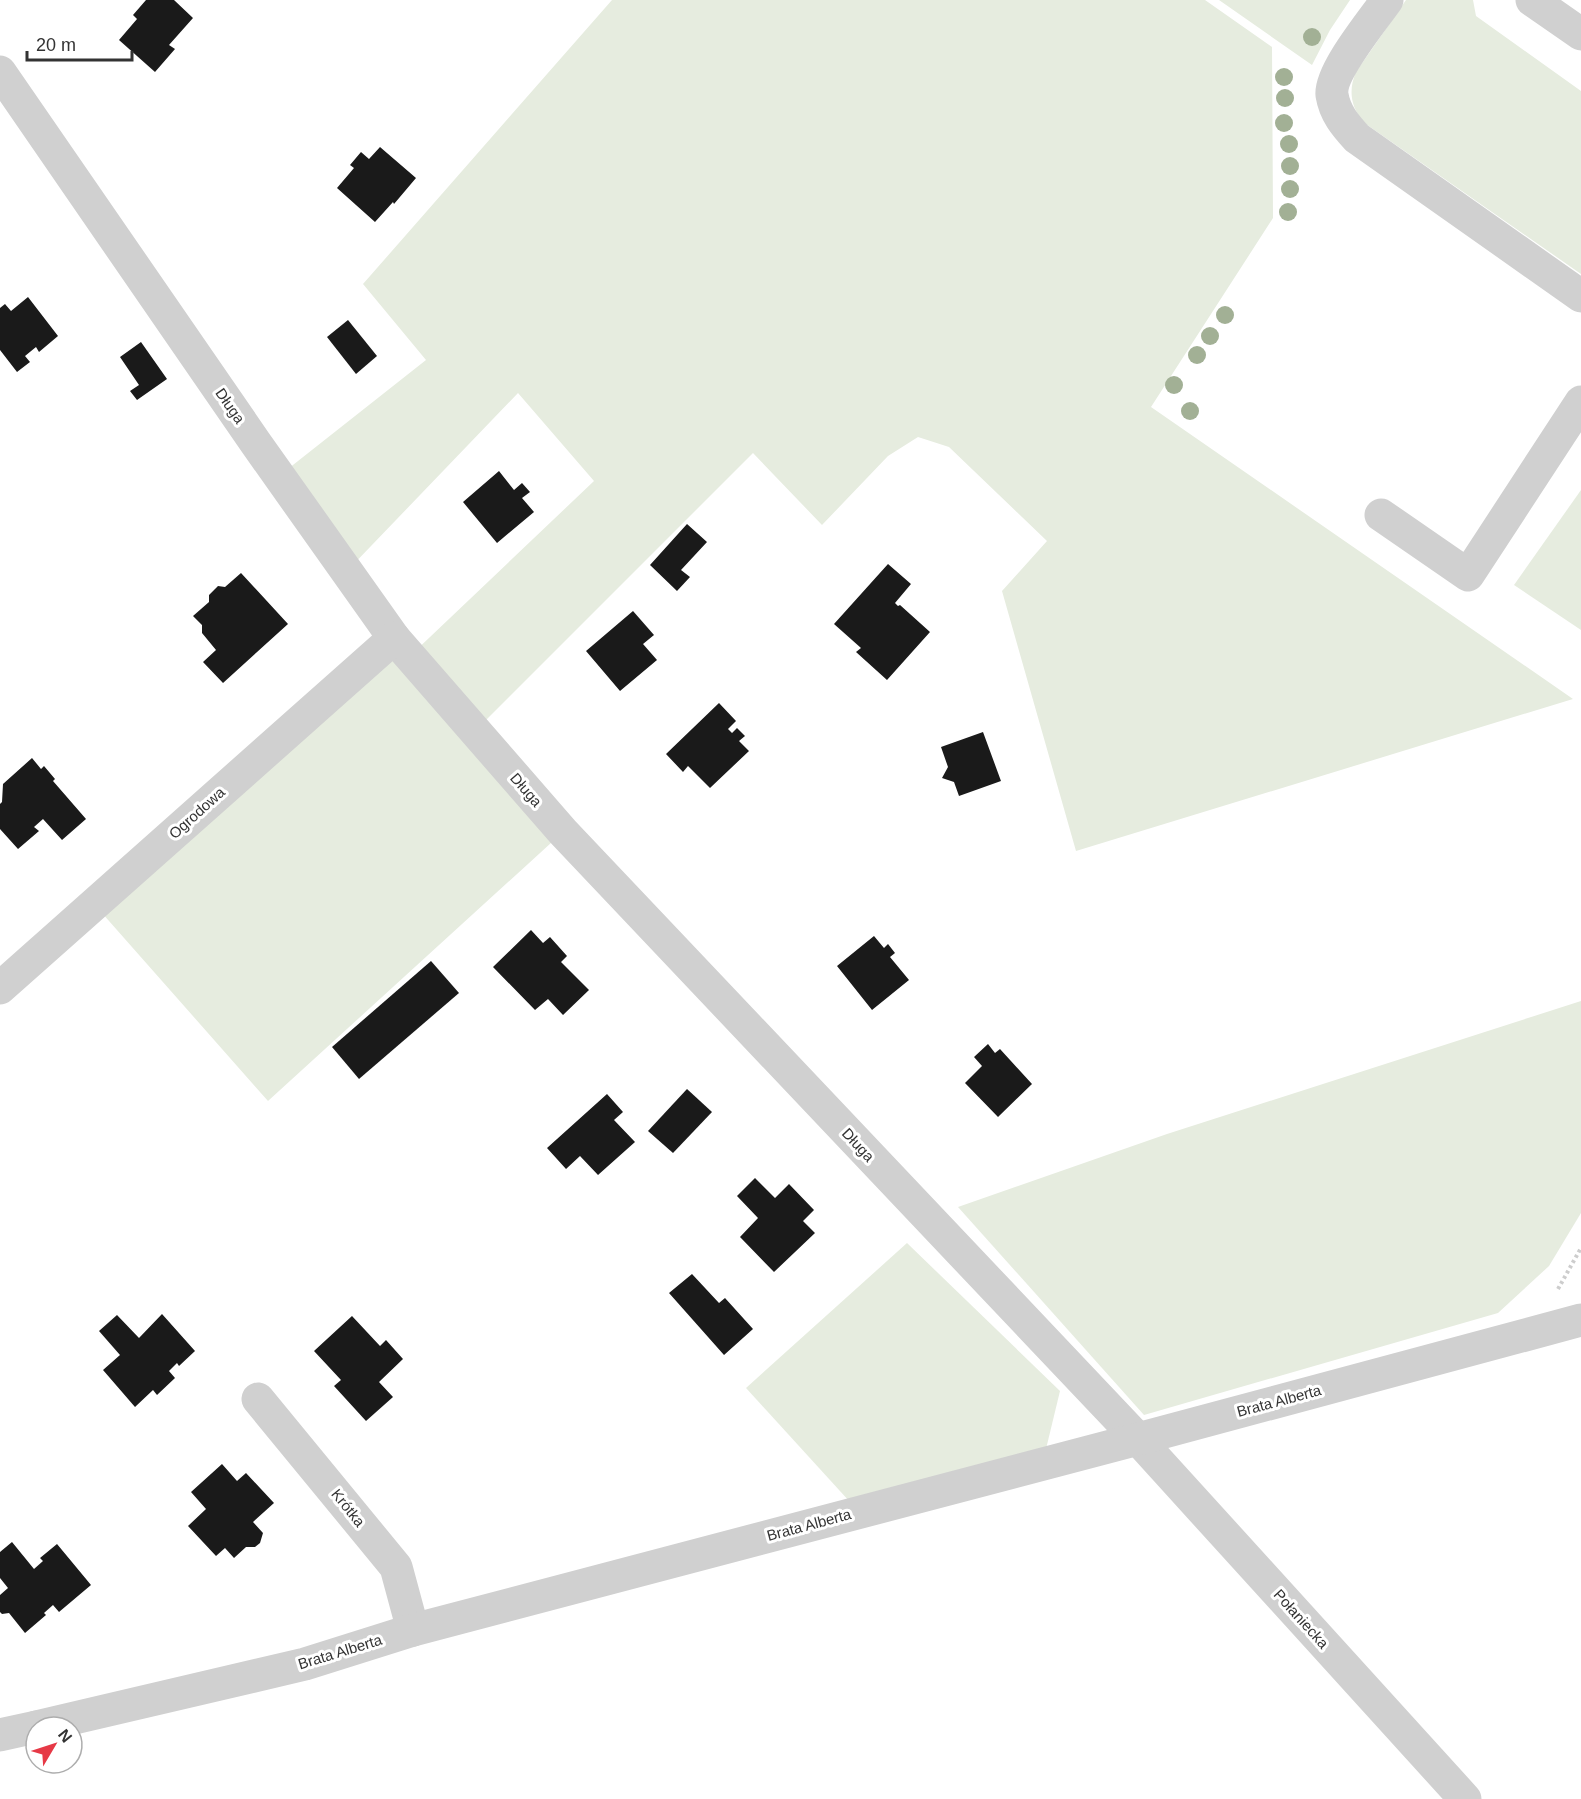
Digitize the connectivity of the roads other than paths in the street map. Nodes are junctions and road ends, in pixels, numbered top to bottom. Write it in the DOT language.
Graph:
graph roads {
  1 [pos="1387,0"];
  2 [pos="1532,0"];
  3 [pos="1581,34"];
  4 [pos="0,72"];
  5 [pos="1581,297"];
  6 [pos="1581,402"];
  7 [pos="1381,515"];
  8 [pos="394,638"];
  9 [pos="0,988"];
  10 [pos="1581,1320"];
  11 [pos="258,1399"];
  12 [pos="1138,1439"];
  13 [pos="413,1630"];
  14 [pos="84,1716"];
  15 [pos="24,1730"];
  16 [pos="0,1736"];
  17 [pos="1465,1799"];
  1 -- 5 [label="street"];
  2 -- 3 [label="street"];
  4 -- 8 [label="street, Długa"];
  6 -- 7 [label="street"];
  8 -- 9 [label="street, Ogrodowa"];
  8 -- 12 [label="street, Długa"];
  10 -- 12 [label="street, Brata Alberta"];
  11 -- 13 [label="street, Krótka"];
  12 -- 13 [label="street, Brata Alberta"];
  12 -- 17 [label="street, Połaniecka"];
  13 -- 14 [label="street, Brata Alberta"];
  15 -- 16 [label="street, Brata Alberta"];
}
